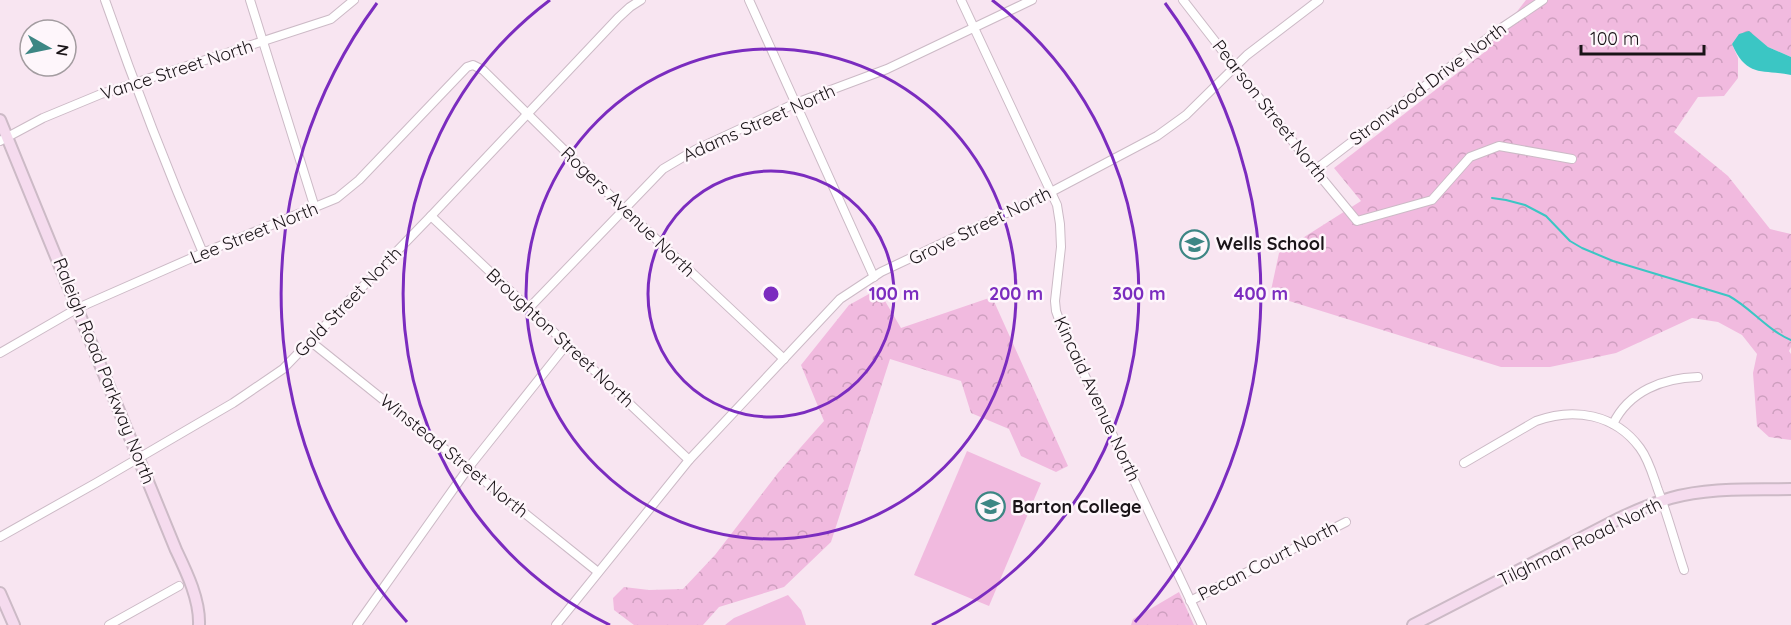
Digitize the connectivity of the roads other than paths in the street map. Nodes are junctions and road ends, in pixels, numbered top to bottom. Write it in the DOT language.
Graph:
graph roads {
  1 [pos="105,0"];
  2 [pos="250,0"];
  3 [pos="354,0"];
  4 [pos="641,0"];
  5 [pos="749,0"];
  6 [pos="962,0"];
  7 [pos="1032,0"];
  8 [pos="1183,0"];
  9 [pos="1319,0"];
  10 [pos="1543,0"];
  11 [pos="974,27"];
  12 [pos="263,42"];
  13 [pos="473,65"];
  14 [pos="1234,66"];
  15 [pos="134,83"];
  16 [pos="796,104"];
  17 [pos="527,115"];
  18 [pos="0,120"];
  19 [pos="4,139"];
  20 [pos="1572,159"];
  21 [pos="1315,170"];
  22 [pos="1051,192"];
  23 [pos="315,208"];
  24 [pos="624,209"];
  25 [pos="431,216"];
  26 [pos="202,253"];
  27 [pos="874,277"];
  28 [pos="78,308"];
  29 [pos="529,308"];
  30 [pos="310,341"];
  31 [pos="567,344"];
  32 [pos="0,353"];
  33 [pos="783,358"];
  34 [pos="1698,377"];
  35 [pos="1613,424"];
  36 [pos="139,458"];
  37 [pos="689,460"];
  38 [pos="1464,463"];
  39 [pos="469,467"];
  40 [pos="1791,489"];
  41 [pos="1662,501"];
  42 [pos="1346,522"];
  43 [pos="0,537"];
  44 [pos="1684,570"];
  45 [pos="598,572"];
  46 [pos="179,586"];
  47 [pos="0,593"];
  48 [pos="1191,601"];
  49 [pos="201,622"];
  50 [pos="14,625"];
  51 [pos="109,625"];
  52 [pos="357,625"];
  53 [pos="556,625"];
  54 [pos="1202,625"];
  55 [pos="1413,625"];
  1 -- 15 [label="street"];
  2 -- 12 [label="street"];
  3 -- 12 [label="street, Vance Street North"];
  4 -- 17 [label="street, Gold Street North"];
  5 -- 16 [label="street"];
  6 -- 11 [label="street, Kincaid Avenue North"];
  7 -- 11 [label="street, Adams Street North"];
  8 -- 14 [label="street, Pearson Street North"];
  9 -- 14 [label="street, Grove Street North"];
  10 -- 21 [label="street, Stronwood Drive North"];
  11 -- 16 [label="street, Adams Street North"];
  11 -- 22 [label="street, Kincaid Avenue North"];
  12 -- 15 [label="street, Vance Street North"];
  12 -- 23 [label="street"];
  13 -- 17 [label="street, Rogers Avenue North"];
  13 -- 23 [label="street, Lee Street North"];
  14 -- 21 [label="street, Pearson Street North"];
  14 -- 22 [label="street, Grove Street North"];
  15 -- 19 [label="street, Vance Street North"];
  15 -- 26 [label="street"];
  16 -- 24 [label="street, Adams Street North"];
  16 -- 27 [label="street"];
  17 -- 24 [label="street, Rogers Avenue North"];
  17 -- 25 [label="street, Gold Street North"];
  18 -- 19 [label="street, Raleigh Road Parkway North"];
  19 -- 28 [label="street, Raleigh Road Parkway North"];
  20 -- 21 [label="street, Pearson Street North"];
  22 -- 27 [label="street, Grove Street North"];
  22 -- 48 [label="street, Kincaid Avenue North"];
  23 -- 26 [label="street, Lee Street North"];
  24 -- 29 [label="street, Adams Street North"];
  24 -- 33 [label="street, Rogers Avenue North"];
  25 -- 29 [label="street, Broughton Street North"];
  25 -- 30 [label="street, Gold Street North"];
  26 -- 28 [label="street, Lee Street North"];
  27 -- 33 [label="street, Grove Street North"];
  28 -- 32 [label="street, Lee Street North"];
  28 -- 36 [label="street, Raleigh Road Parkway North"];
  29 -- 31 [label="street, Broughton Street North"];
  30 -- 36 [label="street, Gold Street North"];
  30 -- 39 [label="street, Winstead Street North"];
  31 -- 37 [label="street, Broughton Street North"];
  31 -- 39 [label="street"];
  33 -- 37 [label="street, Grove Street North"];
  34 -- 35 [label="street"];
  35 -- 38 [label="street"];
  35 -- 41 [label="street"];
  36 -- 43 [label="street, Gold Street North"];
  36 -- 49 [label="street, Raleigh Road Parkway North"];
  37 -- 45 [label="street, Grove Street North"];
  39 -- 45 [label="street, Winstead Street North"];
  39 -- 52 [label="street"];
  40 -- 41 [label="street, Tilghman Road North"];
  41 -- 44 [label="street"];
  41 -- 55 [label="street, Tilghman Road North"];
  42 -- 48 [label="street, Pecan Court North"];
  45 -- 53 [label="street, Grove Street North"];
  46 -- 51 [label="street"];
  47 -- 50 [label="street"];
  48 -- 54 [label="street, Kincaid Avenue North"];
}
